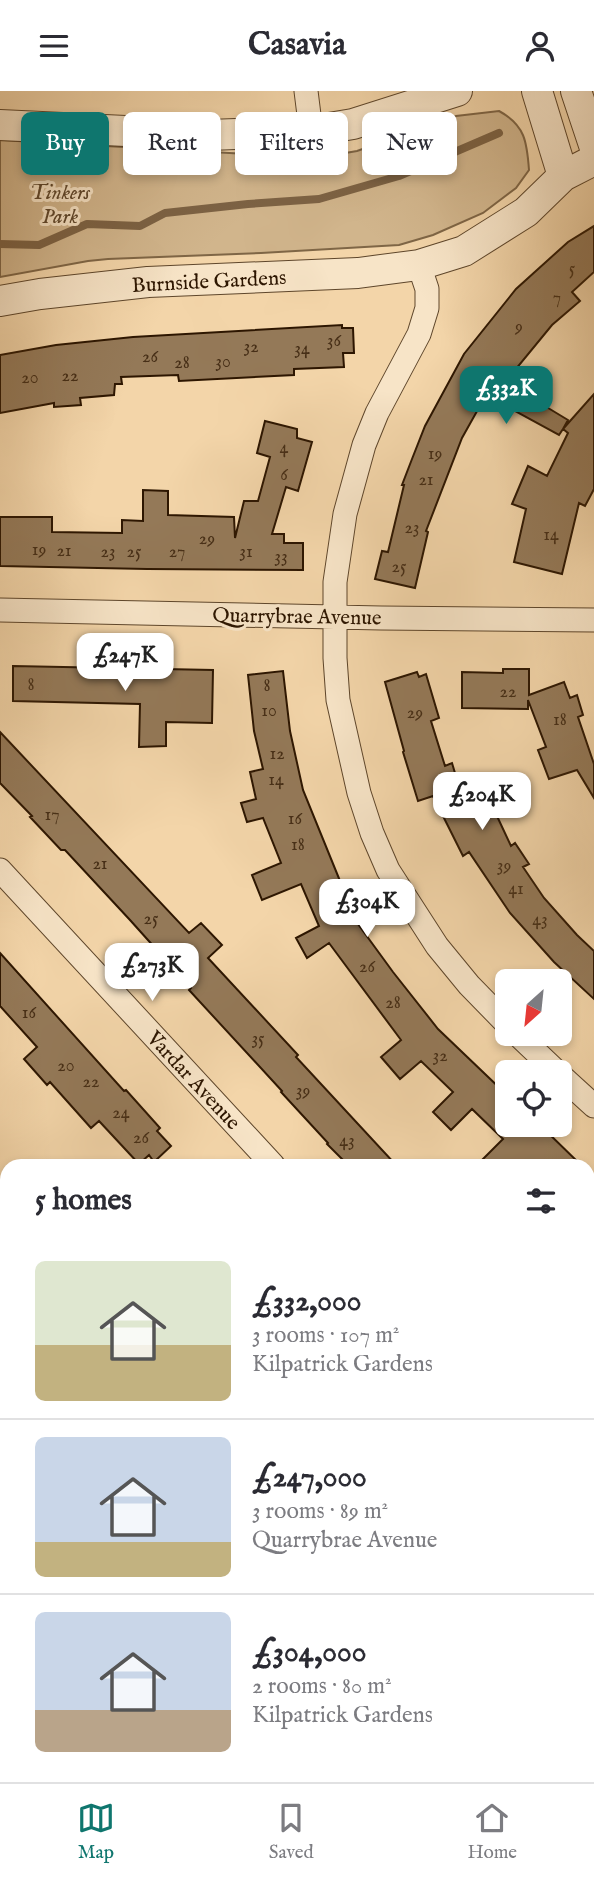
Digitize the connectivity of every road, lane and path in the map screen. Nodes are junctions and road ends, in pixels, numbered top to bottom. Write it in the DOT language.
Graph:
graph roads {
  1 [pos="306,91"];
  2 [pos="457,91"];
  3 [pos="537,91"];
  4 [pos="576,91"];
  5 [pos="309,112"];
  6 [pos="0,125"];
  7 [pos="348,125"];
  8 [pos="235,134"];
  9 [pos="594,145"];
  10 [pos="594,160"];
  11 [pos="563,176"];
  12 [pos="419,265"];
  13 [pos="0,301"];
  14 [pos="0,610"];
  15 [pos="335,617"];
  16 [pos="594,620"];
  17 [pos="0,870"];
  18 [pos="495,1012"];
  19 [pos="531,1047"];
  20 [pos="544,1060"];
  21 [pos="572,1086"];
  22 [pos="594,1106"];
  23 [pos="267,1159"];
  1 -- 5 [label="street"];
  2 -- 7 [label="street"];
  3 -- 11 [label="street"];
  4 -- 9 [label="street"];
  6 -- 8 [label="street"];
  10 -- 11 [label="street, Burnside Gardens"];
  11 -- 12 [label="street, Burnside Gardens"];
  12 -- 13 [label="street, Burnside Gardens"];
  12 -- 15 [label="street"];
  14 -- 15 [label="street, Quarrybrae Avenue"];
  15 -- 16 [label="street, Quarrybrae Avenue"];
  15 -- 18 [label="street"];
  17 -- 23 [label="street, Vardar Avenue"];
  19 -- 20 [label="street"];
  21 -- 22 [label="street"];
}
